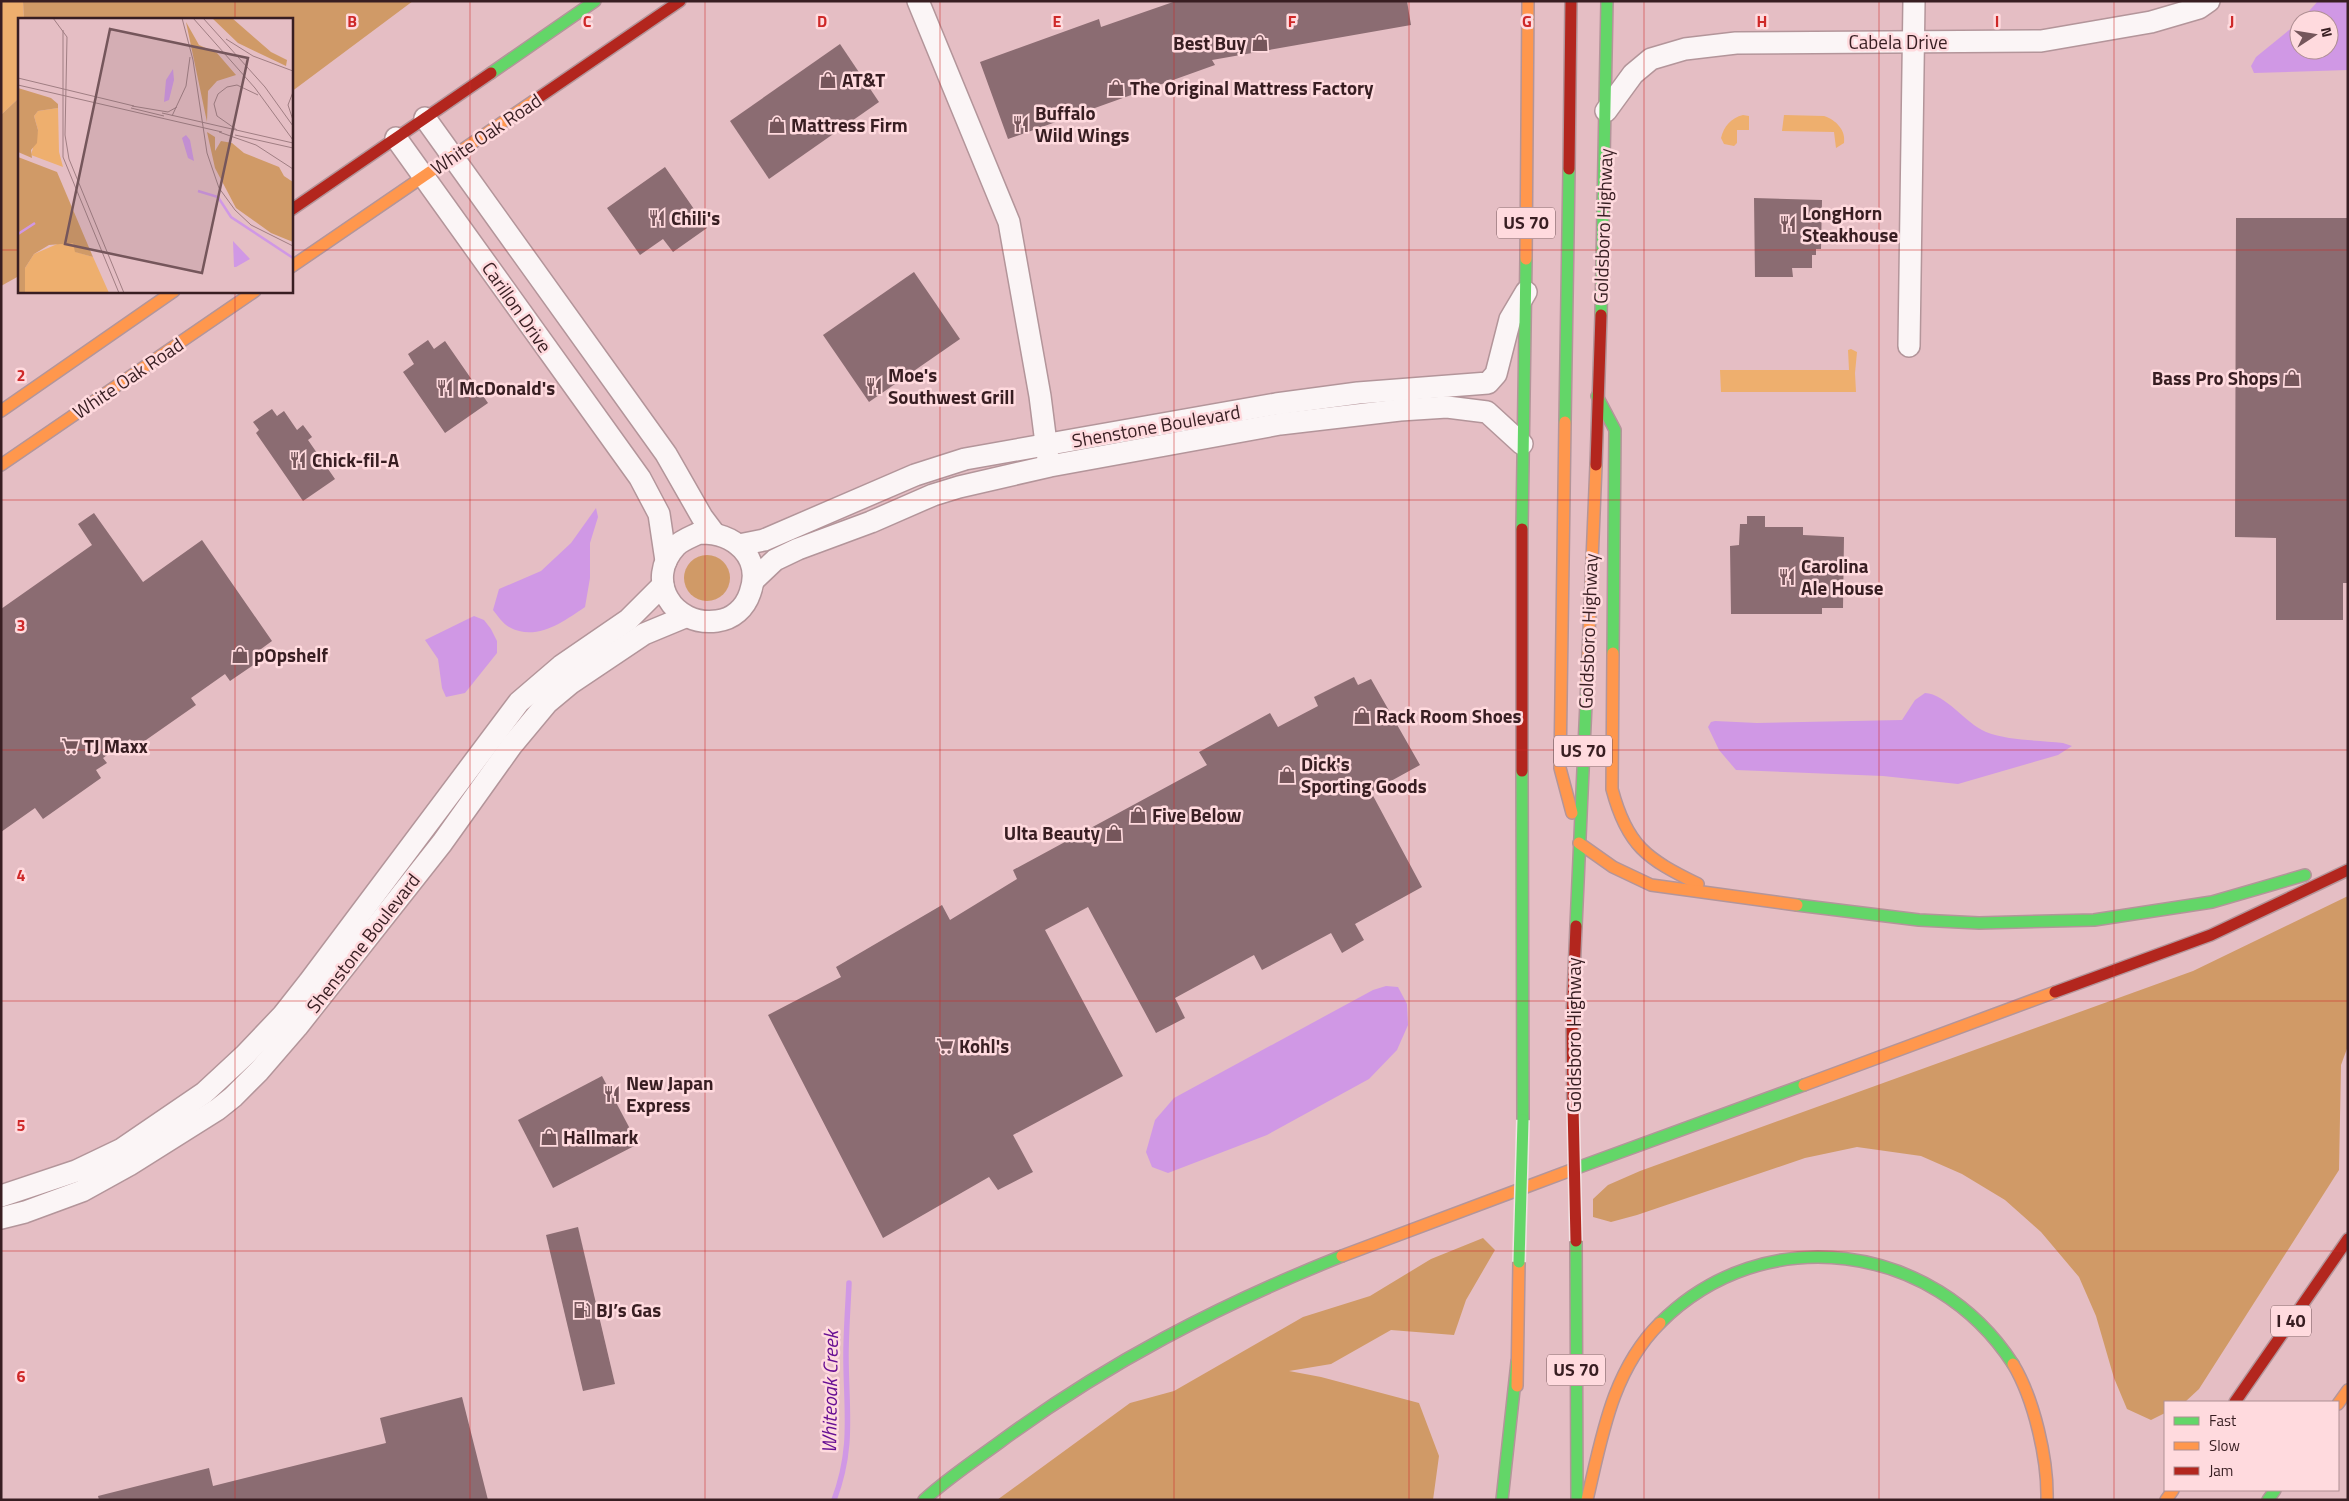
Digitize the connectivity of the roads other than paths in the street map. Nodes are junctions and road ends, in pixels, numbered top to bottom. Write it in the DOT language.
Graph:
graph roads {
  1 [pos="595,1"];
  2 [pos="680,1"];
  3 [pos="918,1"];
  4 [pos="1528,1"];
  5 [pos="1571,1"];
  6 [pos="1607,1"];
  7 [pos="1914,1"];
  8 [pos="2209,1"];
  9 [pos="1913,42"];
  10 [pos="1606,111"];
  11 [pos="425,118"];
  12 [pos="396,138"];
  13 [pos="452,157"];
  14 [pos="424,177"];
  15 [pos="292,209"];
  16 [pos="292,266"];
  17 [pos="1526,291"];
  18 [pos="173,292"];
  19 [pos="254,292"];
  20 [pos="1908,346"];
  21 [pos="1597,396"];
  22 [pos="1,411"];
  23 [pos="1522,444"];
  24 [pos="1048,456"];
  25 [pos="1,465"];
  26 [pos="714,533"];
  27 [pos="739,545"];
  28 [pos="666,561"];
  29 [pos="755,579"];
  30 [pos="663,585"];
  31 [pos="685,617"];
  32 [pos="1579,842"];
  33 [pos="2348,863"];
  34 [pos="2348,870"];
  35 [pos="1722,895"];
  36 [pos="1,1196"];
  37 [pos="1,1218"];
  38 [pos="2348,1239"];
  39 [pos="1517,1362"];
  40 [pos="2348,1390"];
  41 [pos="2236,1401"];
  42 [pos="2339,1403"];
  43 [pos="1516,1480"];
  44 [pos="924,1500"];
  45 [pos="1502,1500"];
  46 [pos="1577,1500"];
  47 [pos="1587,1500"];
  48 [pos="2047,1500"];
  1 -- 11 [label="main road"];
  2 -- 13 [label="main road, White Oak Road"];
  3 -- 24 [label="street"];
  4 -- 17 [label="main road, US 70"];
  5 -- 32 [label="main road"];
  6 -- 10 [label="main road, Goldsboro Highway / US 70"];
  7 -- 9 [label="street"];
  8 -- 9 [label="street, Cabela Drive"];
  9 -- 10 [label="street, Cabela Drive"];
  9 -- 20 [label="street"];
  10 -- 21 [label="main road, Goldsboro Highway / US 70"];
  11 -- 12 [label="main road"];
  11 -- 13 [label="street, Carillon Drive"];
  12 -- 14 [label="street, Carillon Drive"];
  12 -- 15 [label="main road"];
  13 -- 14 [label="main road, White Oak Road"];
  13 -- 26 [label="street, Carillon Drive"];
  14 -- 16 [label="main road, White Oak Road"];
  14 -- 28 [label="street, Carillon Drive"];
  17 -- 23 [label="main road, US 70"];
  17 -- 24 [label="street, Shenstone Boulevard"];
  18 -- 22 [label="main road"];
  19 -- 25 [label="main road, White Oak Road"];
  21 -- 32 [label="main road, Goldsboro Highway / US 70"];
  21 -- 35 [label="main road"];
  23 -- 24 [label="street, Shenstone Boulevard"];
  23 -- 39 [label="main road, US 70, bridge"];
  24 -- 27 [label="street, Shenstone Boulevard"];
  24 -- 29 [label="street, Shenstone Boulevard"];
  26 -- 27 [label="street"];
  26 -- 28 [label="street"];
  27 -- 29 [label="street"];
  28 -- 30 [label="street"];
  29 -- 31 [label="street"];
  30 -- 31 [label="street"];
  30 -- 36 [label="street, Shenstone Boulevard"];
  31 -- 37 [label="street, Shenstone Boulevard"];
  32 -- 35 [label="main road"];
  32 -- 46 [label="main road, Goldsboro Highway / US 70, bridge"];
  33 -- 35 [label="main road"];
  34 -- 44 [label="main road"];
  38 -- 41 [label="main road, I 40"];
  39 -- 43 [label="main road, US 70"];
  39 -- 45 [label="main road"];
  40 -- 42 [label="main road"];
  47 -- 48 [label="main road"];
}
